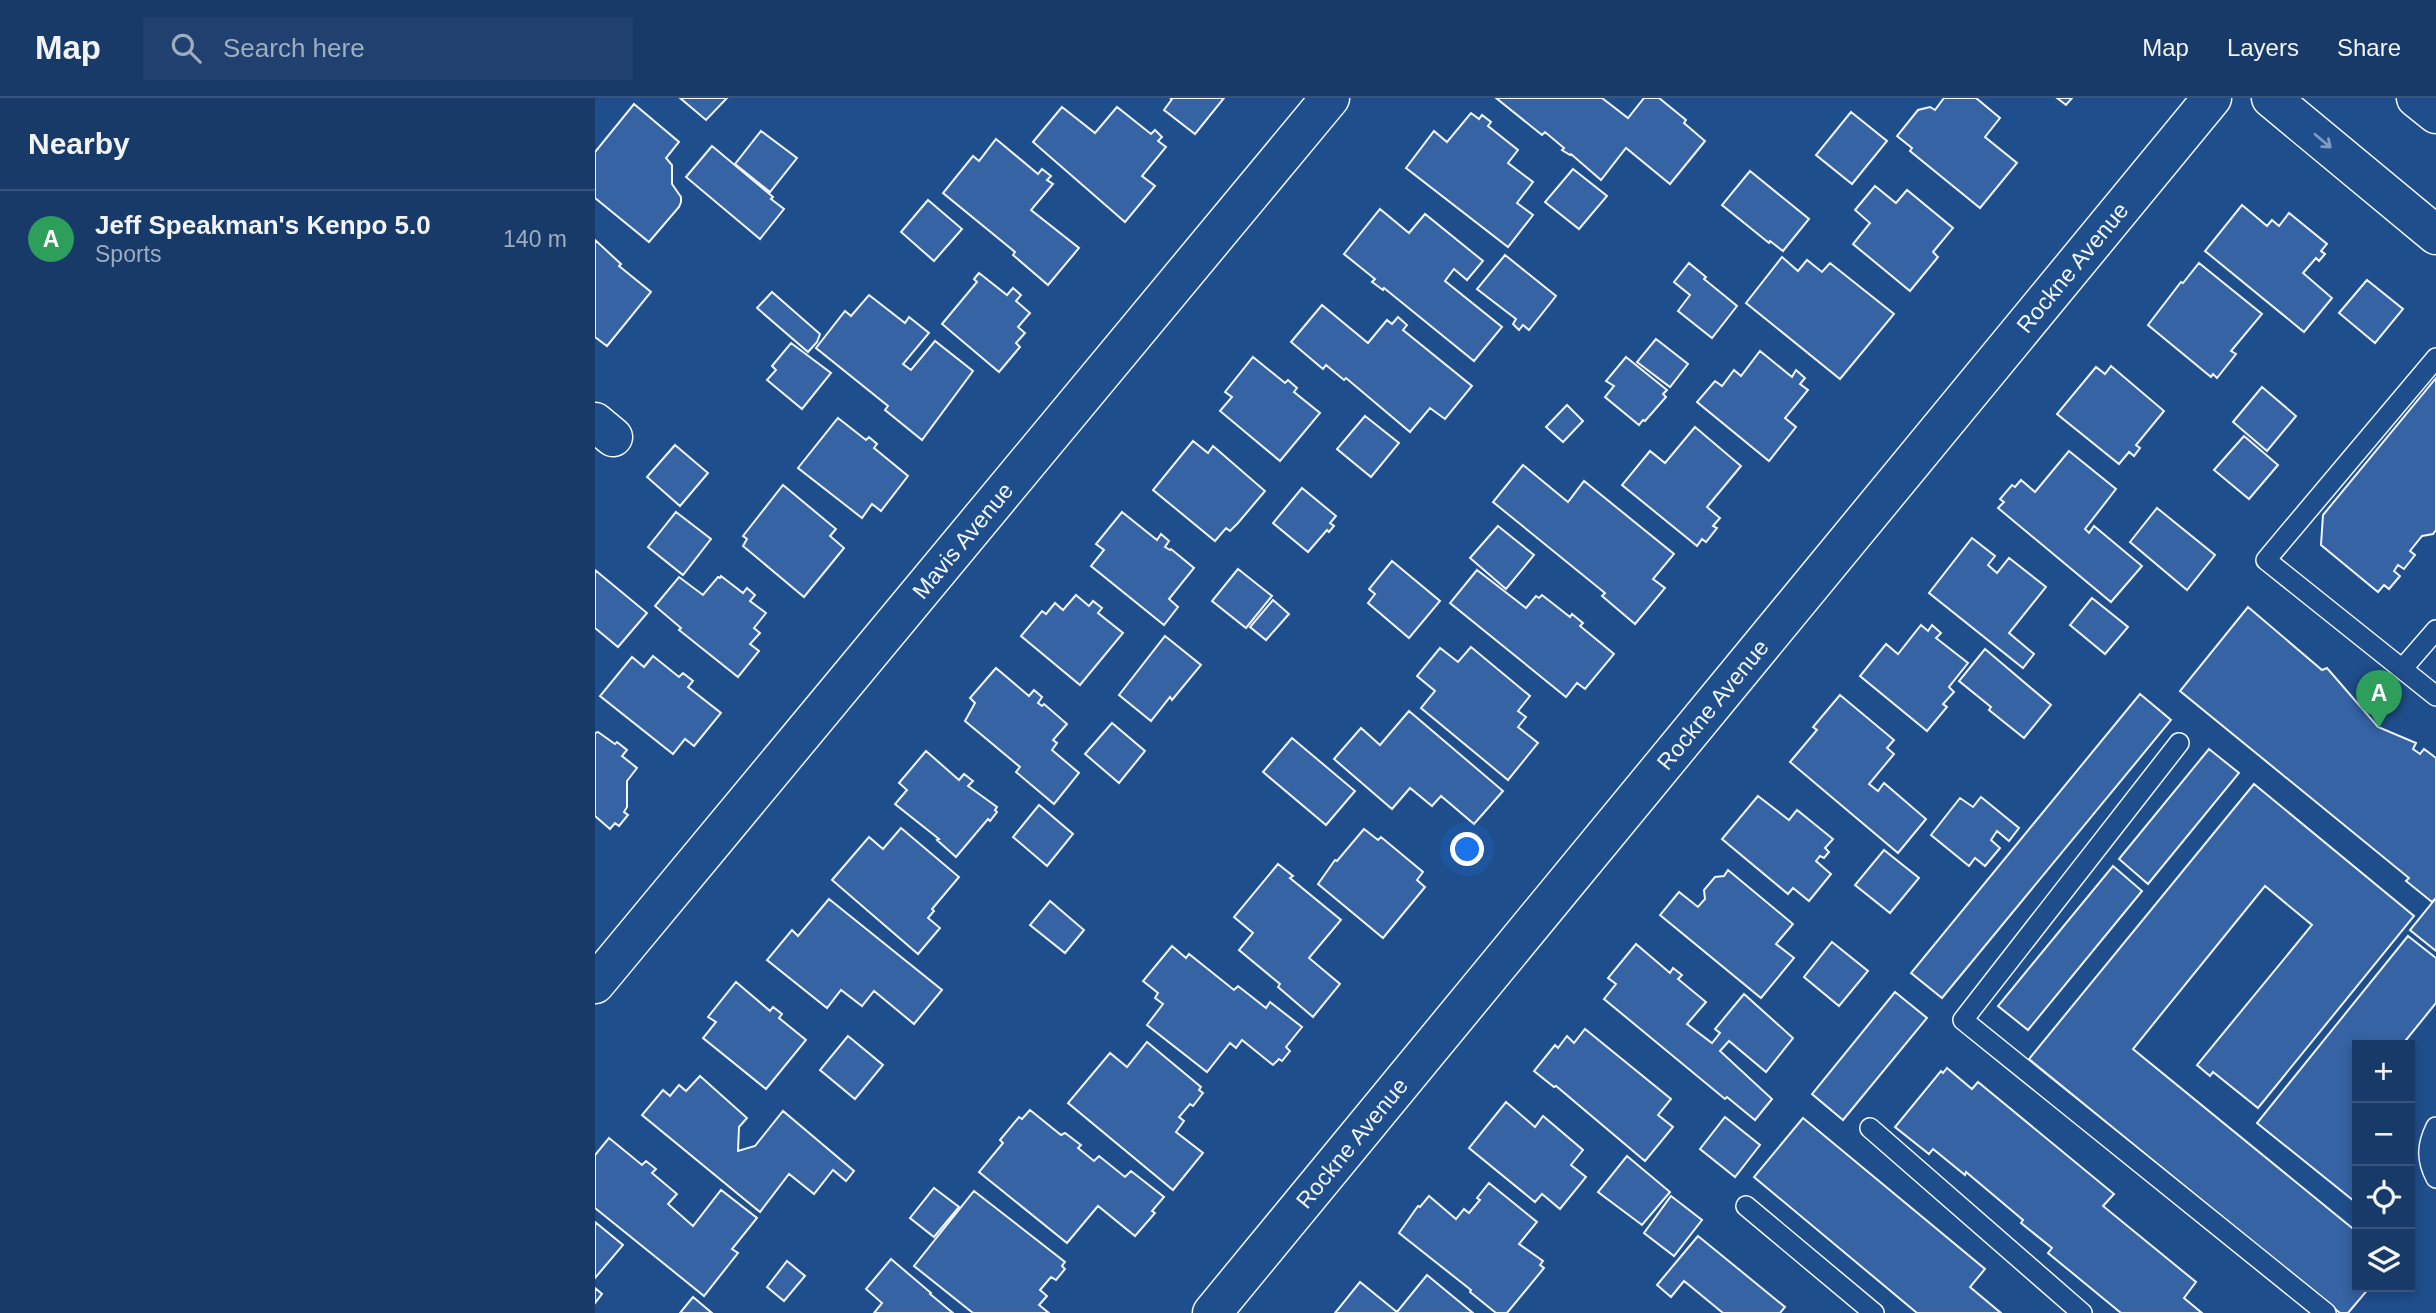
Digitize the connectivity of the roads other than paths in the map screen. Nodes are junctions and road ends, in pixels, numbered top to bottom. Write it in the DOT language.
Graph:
graph roads {
  1 [pos="1329,98"];
  2 [pos="2212,98"];
  3 [pos="2271,98"];
  4 [pos="2416,98"];
  5 [pos="2436,114"];
  6 [pos="2436,235"];
  7 [pos="2436,358"];
  8 [pos="2436,630"];
  9 [pos="2403,668"];
  10 [pos="2436,696"];
  11 [pos="2179,743"];
  12 [pos="595,984"];
  13 [pos="2436,1127"];
  14 [pos="1870,1128"];
  15 [pos="2435,1177"];
  16 [pos="1746,1206"];
  17 [pos="1212,1313"];
  18 [pos="1874,1313"];
  19 [pos="2082,1313"];
  20 [pos="2326,1313"];
  1 -- 12 [label="street, Mavis Avenue"];
  2 -- 17 [label="street, Rockne Avenue"];
  3 -- 6 [label="street, one-way"];
  4 -- 5 [label="street"];
  7 -- 9 [label="lane"];
  8 -- 9 [label="lane"];
  9 -- 10 [label="lane"];
  11 -- 20 [label="lane"];
  13 -- 15 [label="lane"];
  14 -- 19 [label="lane"];
  16 -- 18 [label="lane"];
}
